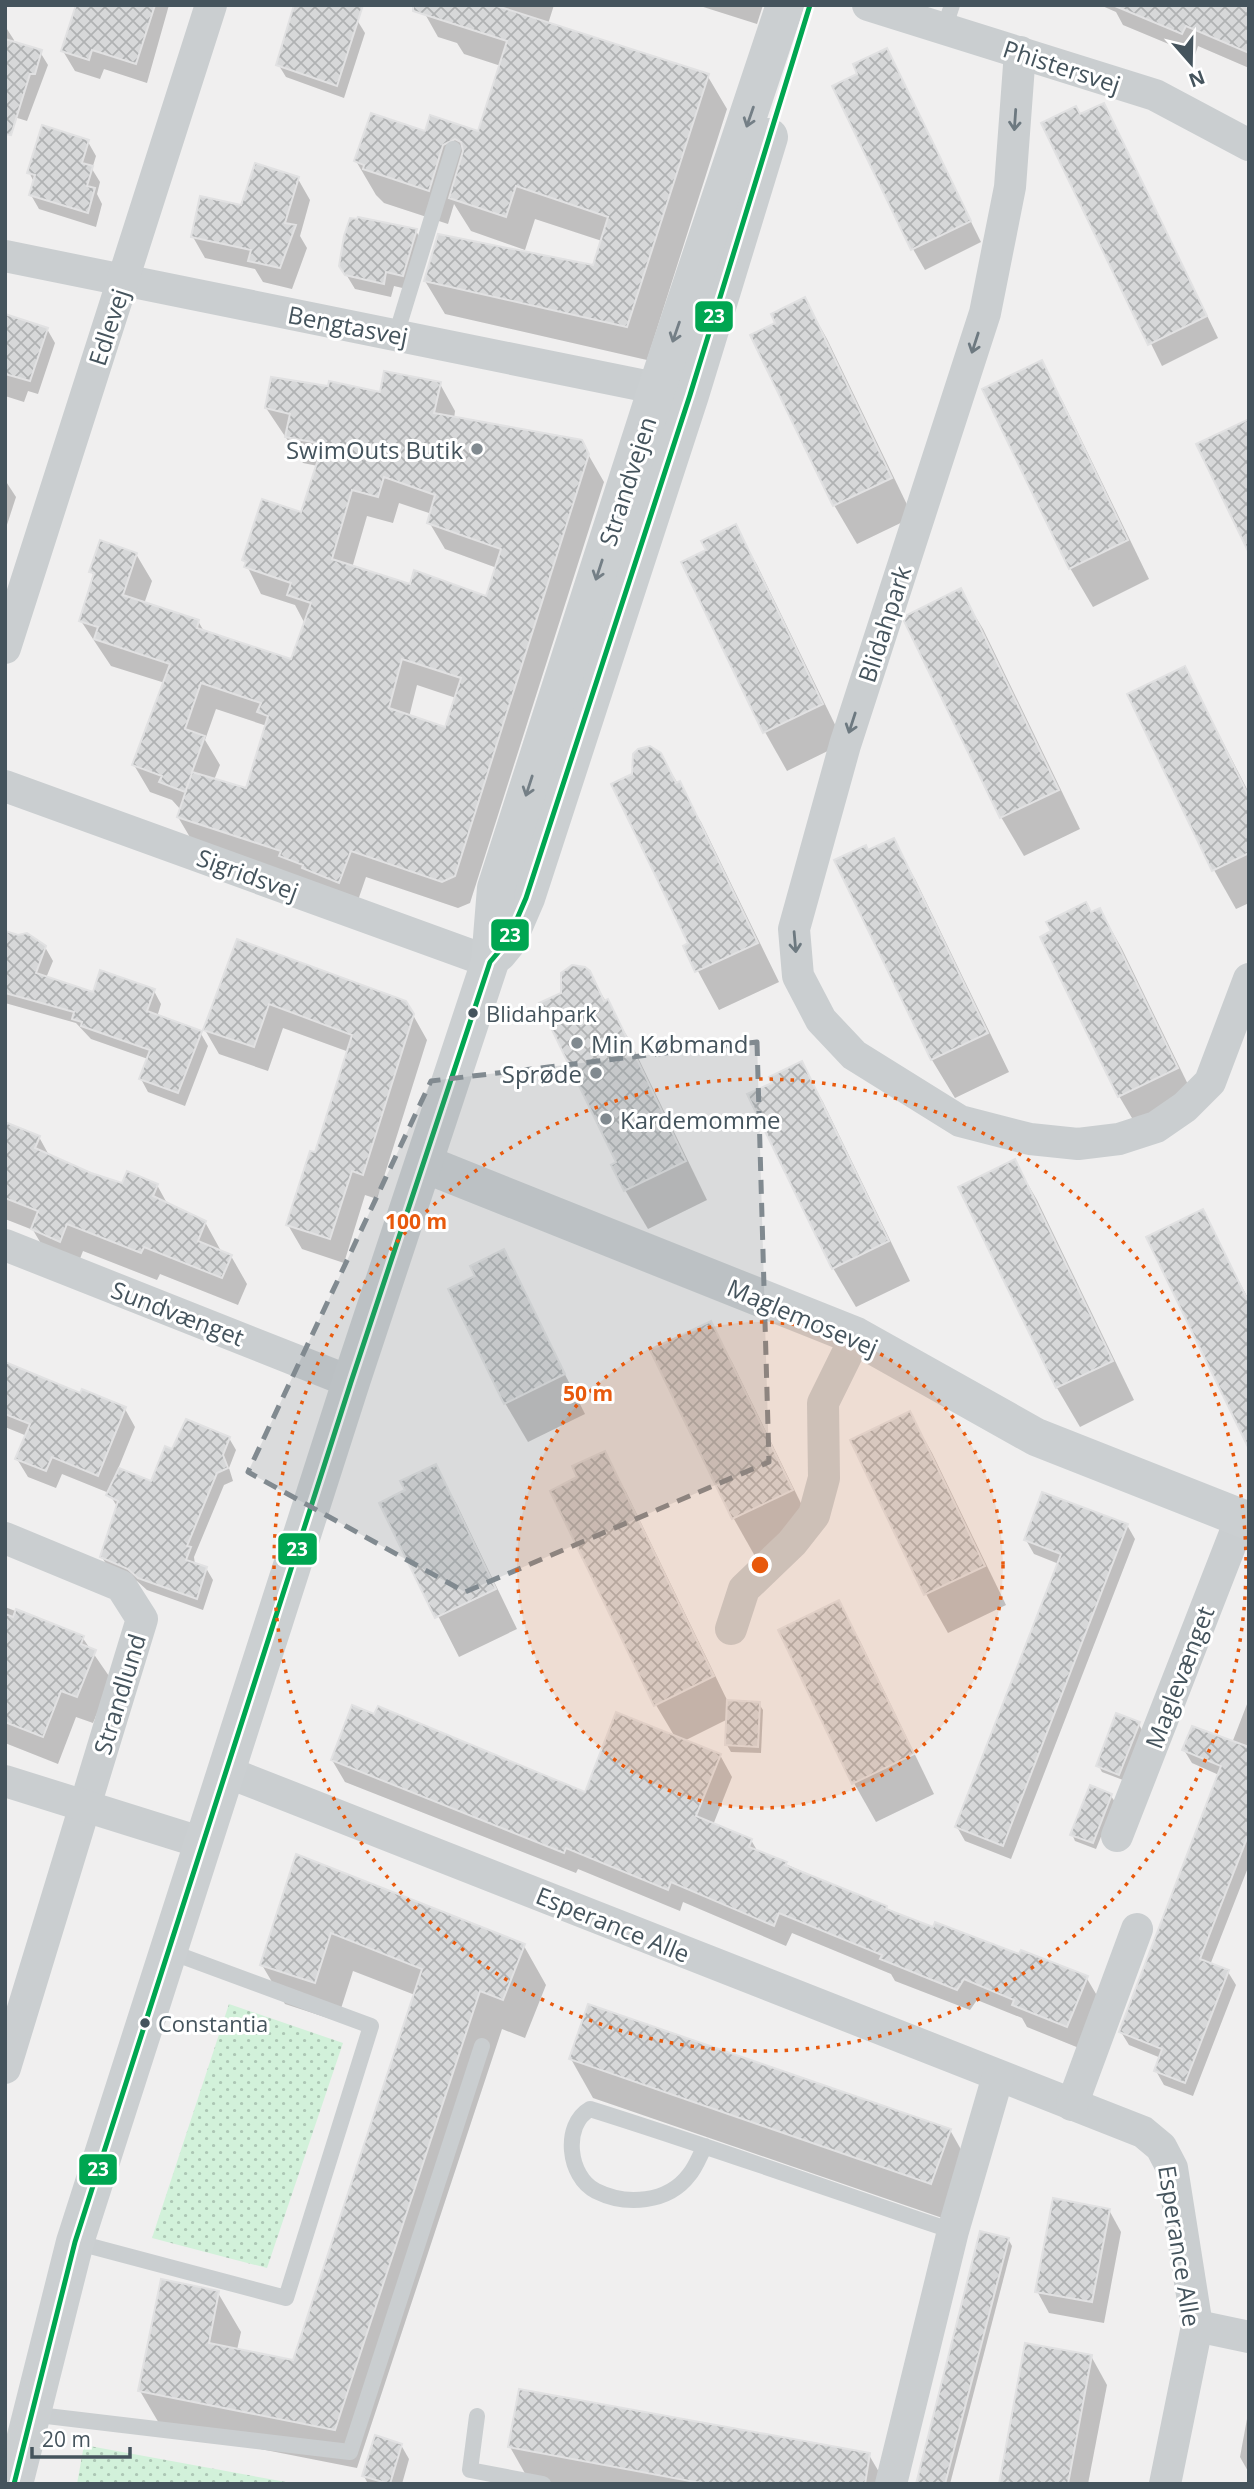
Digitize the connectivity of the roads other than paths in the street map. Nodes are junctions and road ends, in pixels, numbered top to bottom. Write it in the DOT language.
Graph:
graph roads {
  1 [pos="211,5"];
  2 [pos="785,5"];
  3 [pos="810,5"];
  4 [pos="867,5"];
  5 [pos="948,17"];
  6 [pos="1020,52"];
  7 [pos="1249,145"];
  8 [pos="453,149"];
  9 [pos="5,256"];
  10 [pos="123,280"];
  11 [pos="396,335"];
  12 [pos="673,392"];
  13 [pos="5,648"];
  14 [pos="5,786"];
  15 [pos="490,962"];
  16 [pos="1249,979"];
  17 [pos="425,1164"];
  18 [pos="5,1245"];
  19 [pos="856,1336"];
  20 [pos="351,1382"];
  21 [pos="1245,1520"];
  22 [pos="5,1538"];
  23 [pos="731,1629"];
  24 [pos="227,1772"];
  25 [pos="5,1781"];
  26 [pos="84,1806"];
  27 [pos="1117,1836"];
  28 [pos="203,1843"];
  29 [pos="1137,1928"];
  30 [pos="168,1951"];
  31 [pos="482,2046"];
  32 [pos="5,2068"];
  33 [pos="998,2076"];
  34 [pos="1072,2105"];
  35 [pos="705,2146"];
  36 [pos="953,2231"];
  37 [pos="75,2242"];
  38 [pos="1197,2326"];
  39 [pos="1249,2337"];
  40 [pos="30,2414"];
  41 [pos="477,2416"];
  42 [pos="14,2484"];
  43 [pos="543,2484"];
  44 [pos="891,2484"];
  45 [pos="1165,2484"];
  1 -- 10 [label="street, Edlevej"];
  2 -- 12 [label="main road, Strandvejen, one-way"];
  3 -- 12 [label="main road, Strandvejen"];
  4 -- 5 [label="street, Phistersvej"];
  5 -- 6 [label="street, Phistersvej"];
  6 -- 7 [label="street, Phistersvej"];
  6 -- 16 [label="street, Blidahpark, one-way"];
  8 -- 11 [label="lane"];
  9 -- 10 [label="street, Bengtasvej"];
  10 -- 11 [label="street, Bengtasvej"];
  10 -- 13 [label="street, Edlevej"];
  11 -- 12 [label="street, Bengtasvej"];
  12 -- 15 [label="main road, Strandvejen"];
  14 -- 15 [label="street, Sigridsvej"];
  15 -- 17 [label="main road, Strandvejen"];
  17 -- 19 [label="main road, Maglemosevej"];
  17 -- 20 [label="main road, Strandvejen"];
  18 -- 20 [label="street, Sundvænget"];
  19 -- 21 [label="main road, Maglemosevej"];
  19 -- 23 [label="street"];
  20 -- 24 [label="main road, Strandvejen"];
  21 -- 27 [label="street, Maglevænget"];
  22 -- 26 [label="street, Strandlund"];
  24 -- 28 [label="main road, Strandvejen"];
  24 -- 33 [label="street, Esperance Alle"];
  25 -- 26 [label="street"];
  26 -- 28 [label="street"];
  26 -- 32 [label="street, Strandlund"];
  28 -- 30 [label="main road, Strandvejen"];
  29 -- 34 [label="street"];
  30 -- 37 [label="main road, Strandvejen"];
  30 -- 37 [label="lane"];
  31 -- 40 [label="lane"];
  33 -- 34 [label="street, Esperance Alle"];
  33 -- 36 [label="street"];
  34 -- 38 [label="street, Esperance Alle"];
  35 -- 35 [label="lane"];
  35 -- 36 [label="lane"];
  36 -- 44 [label="street"];
  37 -- 40 [label="main road, Strandvejen"];
  38 -- 39 [label="street"];
  38 -- 45 [label="street, Esperance Alle"];
  40 -- 42 [label="main road, Strandvejen"];
  41 -- 43 [label="lane"];
}
